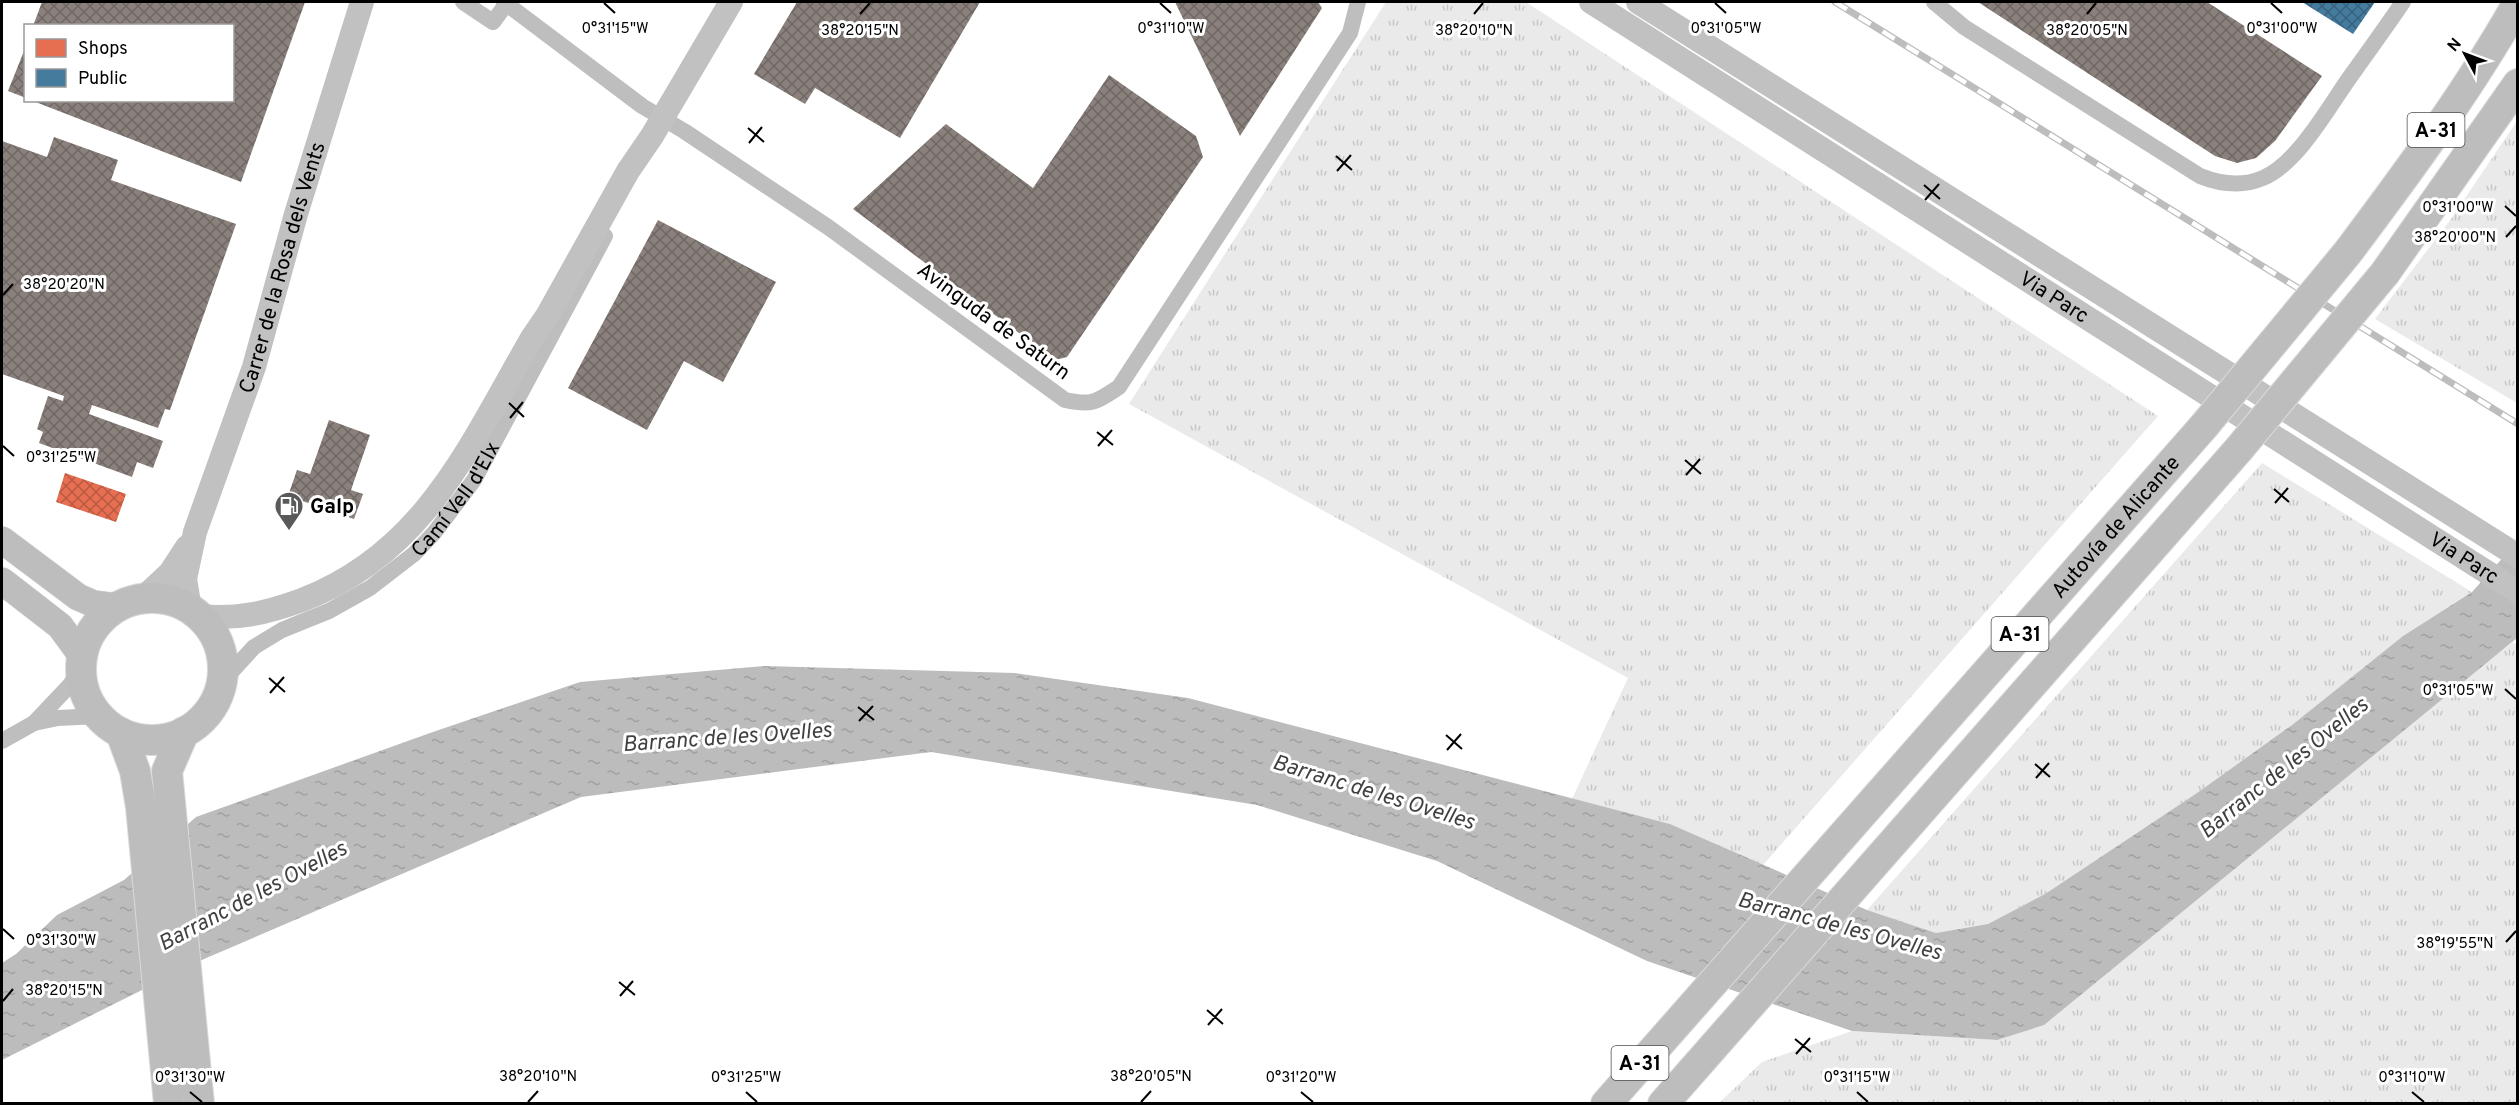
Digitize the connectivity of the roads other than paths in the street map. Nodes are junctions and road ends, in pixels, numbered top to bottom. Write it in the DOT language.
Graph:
graph roads {
  1 [pos="362,2"];
  2 [pos="463,2"];
  3 [pos="505,2"];
  4 [pos="731,2"];
  5 [pos="1358,2"];
  6 [pos="1591,2"];
  7 [pos="1638,2"];
  8 [pos="1934,2"];
  9 [pos="2403,2"];
  10 [pos="2517,3"];
  11 [pos="2517,84"];
  12 [pos="657,127"];
  13 [pos="195,532"];
  14 [pos="2,540"];
  15 [pos="2517,556"];
  16 [pos="2,581"];
  17 [pos="2517,592"];
  18 [pos="130,603"];
  19 [pos="194,613"];
  20 [pos="81,662"];
  21 [pos="221,683"];
  22 [pos="34,723"];
  23 [pos="109,725"];
  24 [pos="184,732"];
  25 [pos="2,741"];
  26 [pos="168,1092"];
  27 [pos="199,1104"];
  28 [pos="1606,1104"];
  29 [pos="1663,1104"];
  1 -- 13 [label="main road, Carrer de la Rosa dels Vents"];
  2 -- 3 [label="street, Avinguda de Saturn"];
  3 -- 12 [label="street, Avinguda de Saturn"];
  4 -- 12 [label="main road, Camí Vell d'Elx"];
  5 -- 12 [label="street, Avinguda de Saturn"];
  6 -- 17 [label="main road, Via Parc"];
  7 -- 15 [label="main road, Via Parc"];
  8 -- 9 [label="street"];
  10 -- 28 [label="highway, Autovía de Alicante / A-31, bridge"];
  11 -- 29 [label="highway, Autovía de Alicante / A-31, bridge"];
  12 -- 19 [label="main road, Camí Vell d'Elx"];
  12 -- 21 [label="street, Camí Vell d'Elx"];
  13 -- 18 [label="main road, Carrer de la Rosa dels Vents"];
  13 -- 19 [label="main road, Carrer de la Rosa dels Vents"];
  14 -- 18 [label="main road"];
  16 -- 20 [label="main road"];
  18 -- 19 [label="highway"];
  18 -- 20 [label="highway"];
  19 -- 21 [label="highway"];
  20 -- 22 [label="street"];
  20 -- 23 [label="highway"];
  21 -- 24 [label="highway"];
  22 -- 23 [label="street"];
  22 -- 25 [label="street"];
  23 -- 24 [label="highway"];
  23 -- 26 [label="highway"];
  24 -- 27 [label="highway"];
}
